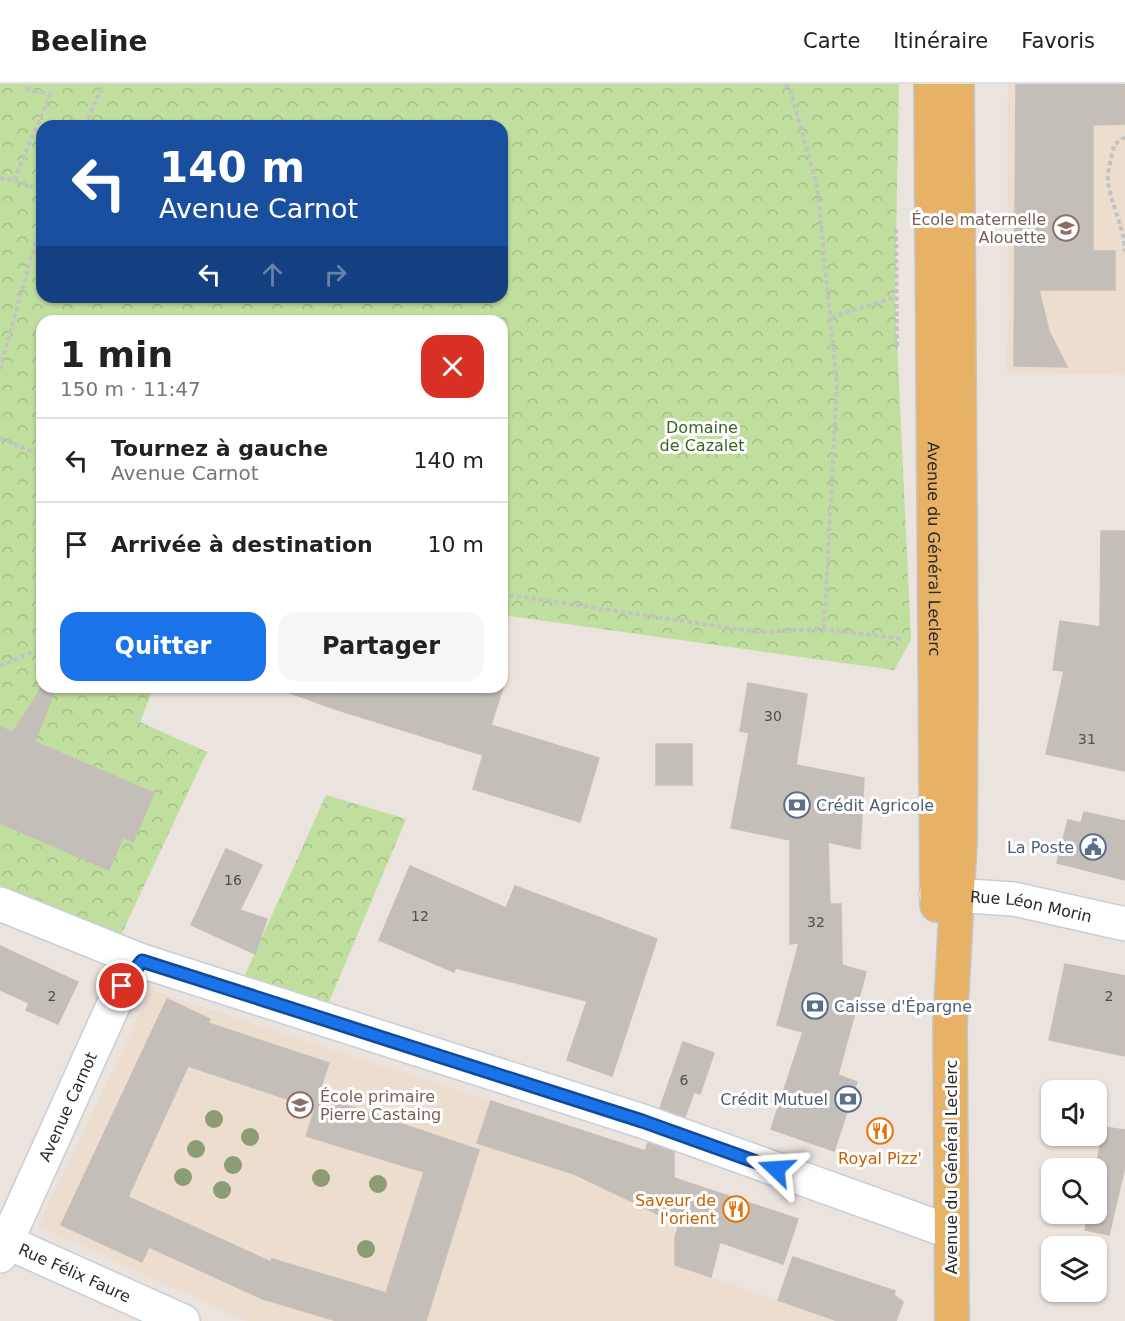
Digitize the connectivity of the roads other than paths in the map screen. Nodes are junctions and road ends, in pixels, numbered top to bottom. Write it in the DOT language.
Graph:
graph roads {
  1 [pos="931,84"];
  2 [pos="957,84"];
  3 [pos="947,894"];
  4 [pos="0,904"];
  5 [pos="1125,924"];
  6 [pos="142,961"];
  7 [pos="951,1232"];
  8 [pos="2,1245"];
  9 [pos="183,1321"];
  10 [pos="952,1321"];
  1 -- 3 [label="main road, Avenue du Général Leclerc"];
  2 -- 3 [label="main road, Avenue du Général Leclerc"];
  3 -- 5 [label="street, Rue Léon Morin"];
  3 -- 7 [label="main road, Avenue du Général Leclerc"];
  4 -- 6 [label="street"];
  6 -- 7 [label="street"];
  6 -- 8 [label="street, Avenue Carnot"];
  7 -- 10 [label="main road, Avenue du Général Leclerc"];
  8 -- 9 [label="street, Rue Félix Faure"];
}
